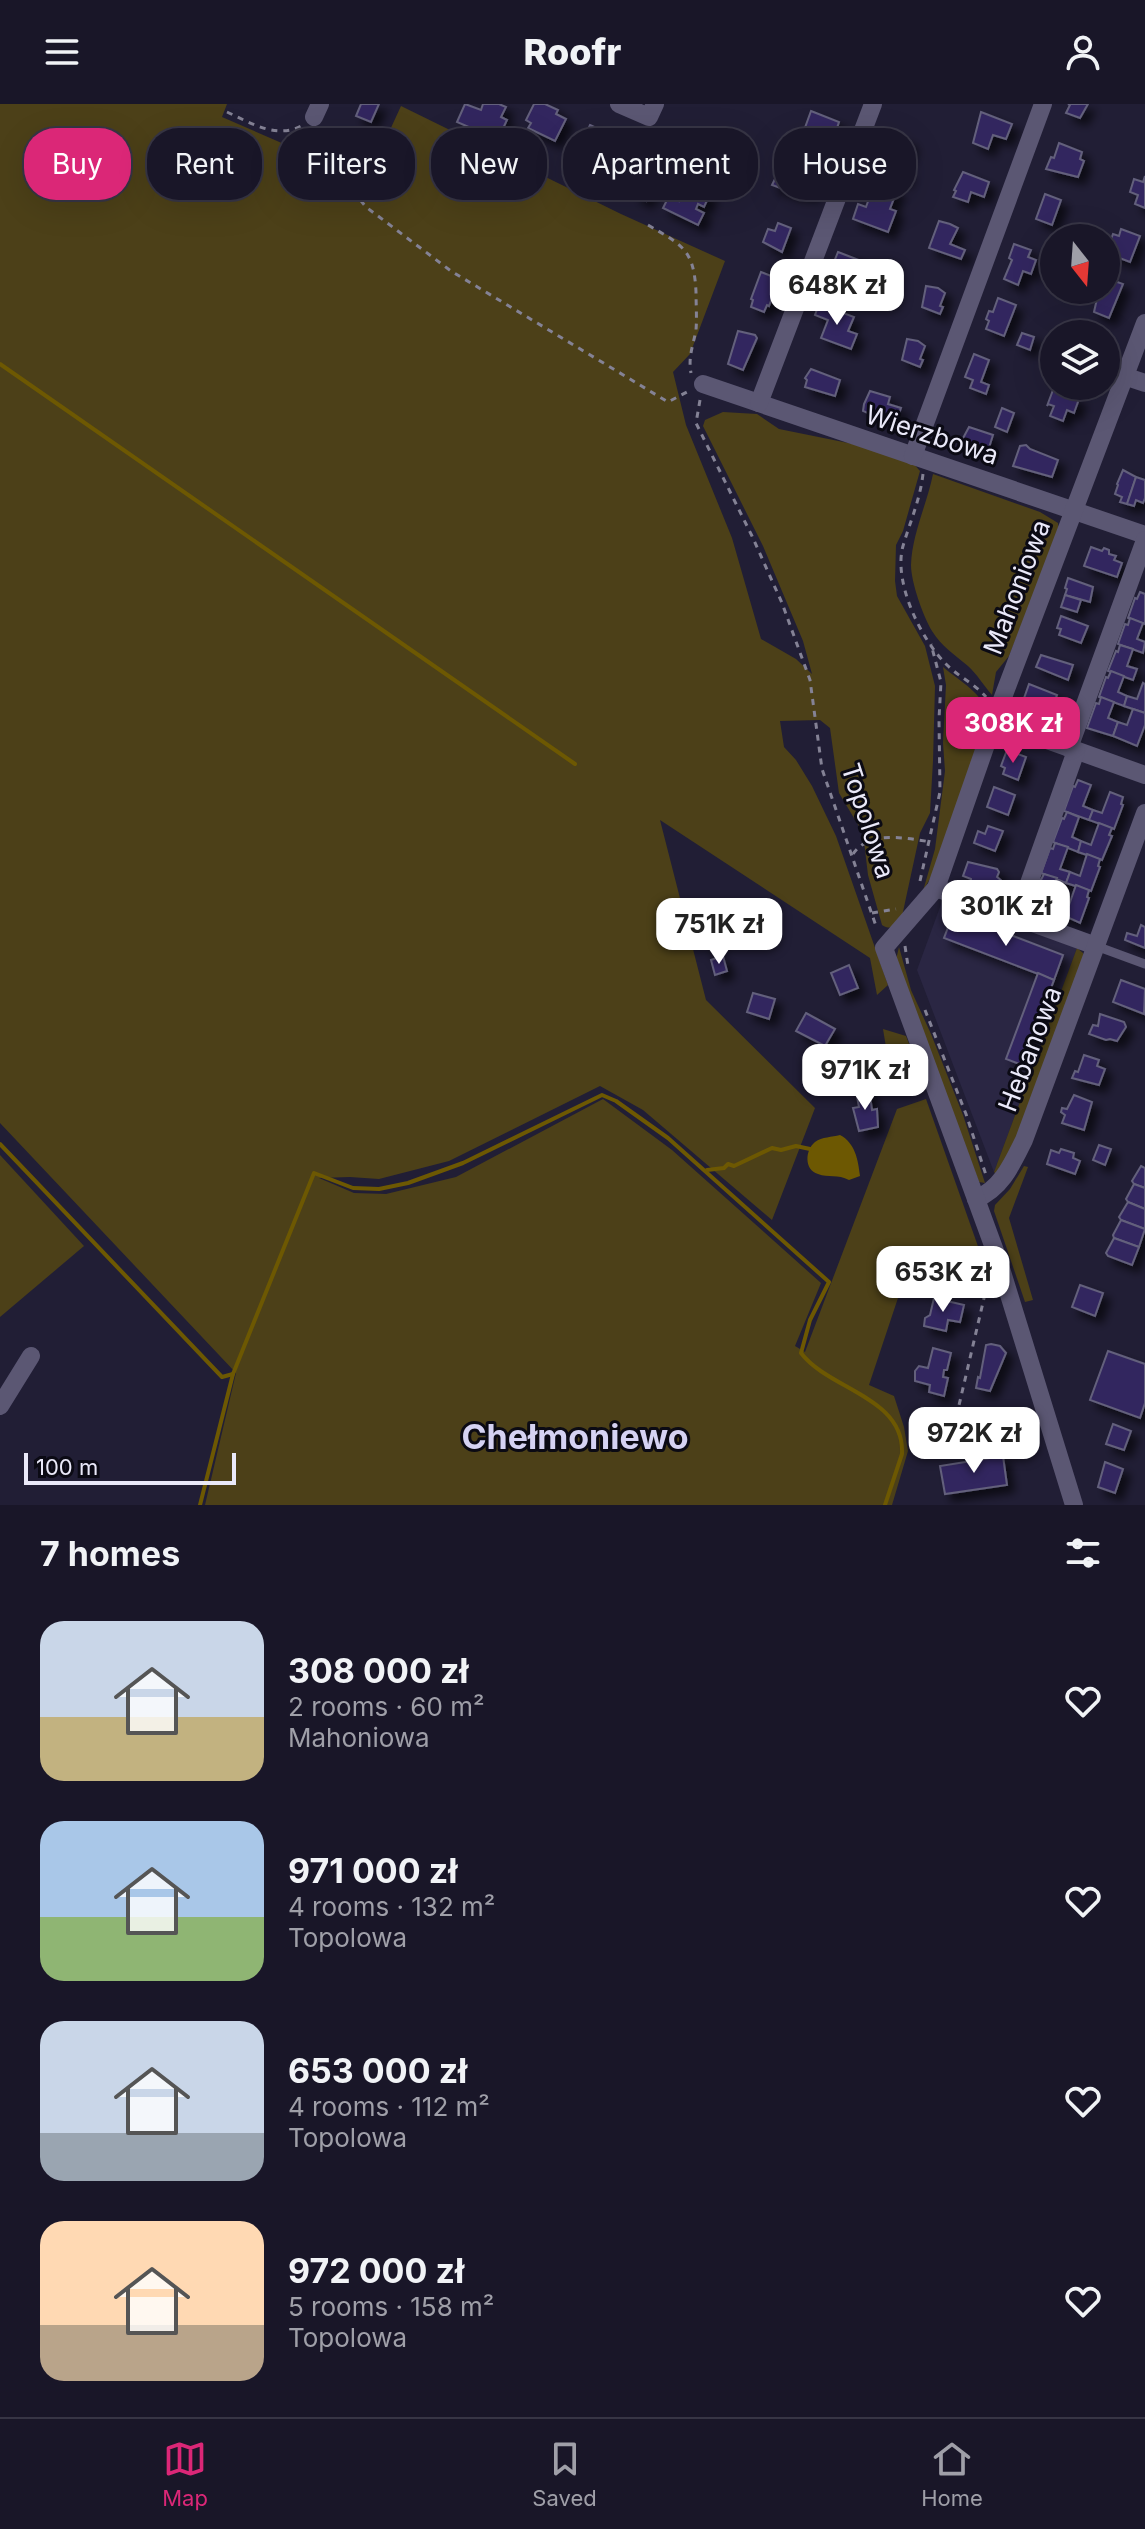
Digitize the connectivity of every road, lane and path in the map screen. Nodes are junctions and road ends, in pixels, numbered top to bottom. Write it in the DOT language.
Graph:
graph roads {
  1 [pos="619,104"];
  2 [pos="655,104"];
  3 [pos="873,104"];
  4 [pos="1043,104"];
  5 [pos="317,111"];
  6 [pos="227,112"];
  7 [pos="648,225"];
  8 [pos="1145,323"];
  9 [pos="1124,376"];
  10 [pos="1145,383"];
  11 [pos="703,384"];
  12 [pos="759,403"];
  13 [pos="920,458"];
  14 [pos="1075,509"];
  15 [pos="1145,537"];
  16 [pos="931,644"];
  17 [pos="995,717"];
  18 [pos="1072,750"];
  19 [pos="1145,775"];
  20 [pos="1145,813"];
  21 [pos="930,842"];
  22 [pos="951,845"];
  23 [pos="852,856"];
  24 [pos="927,886"];
  25 [pos="914,913"];
  26 [pos="872,914"];
  27 [pos="1017,917"];
  28 [pos="897,932"];
  29 [pos="1096,946"];
  30 [pos="884,948"];
  31 [pos="1145,964"];
  32 [pos="909,974"];
  33 [pos="922,1003"];
  34 [pos="984,1195"];
  35 [pos="998,1259"];
  36 [pos="31,1356"];
  37 [pos="0,1406"];
  38 [pos="937,1440"];
  39 [pos="1074,1505"];
  1 -- 2 [label="street"];
  3 -- 12 [label="street"];
  4 -- 13 [label="street"];
  5 -- 6 [label="path"];
  5 -- 11 [label="path"];
  7 -- 11 [label="path"];
  8 -- 9 [label="street, Mahoniowa"];
  9 -- 10 [label="street"];
  9 -- 14 [label="street, Mahoniowa"];
  11 -- 12 [label="street, Wierzbowa"];
  11 -- 23 [label="path, Topolowa"];
  12 -- 13 [label="street, Wierzbowa"];
  13 -- 14 [label="street, Wierzbowa"];
  13 -- 16 [label="path"];
  14 -- 15 [label="street, Wierzbowa"];
  14 -- 17 [label="street, Mahoniowa"];
  15 -- 18 [label="street"];
  16 -- 17 [label="path"];
  16 -- 21 [label="path"];
  17 -- 18 [label="street"];
  17 -- 22 [label="street, Mahoniowa"];
  18 -- 19 [label="street"];
  18 -- 27 [label="street"];
  20 -- 29 [label="street, Hebanowa"];
  21 -- 22 [label="path"];
  21 -- 23 [label="path"];
  21 -- 24 [label="path"];
  22 -- 24 [label="street, Mahoniowa"];
  23 -- 26 [label="path, Topolowa"];
  24 -- 25 [label="street, Mahoniowa"];
  24 -- 27 [label="street"];
  25 -- 26 [label="path"];
  25 -- 28 [label="street, Mahoniowa"];
  26 -- 30 [label="path, Topolowa"];
  27 -- 29 [label="street"];
  28 -- 30 [label="street, Mahoniowa"];
  28 -- 32 [label="path"];
  29 -- 31 [label="lane"];
  29 -- 34 [label="street, Hebanowa"];
  30 -- 34 [label="street"];
  33 -- 34 [label="path"];
  34 -- 35 [label="street"];
  35 -- 38 [label="path"];
  35 -- 39 [label="street"];
  36 -- 37 [label="street"];
}
